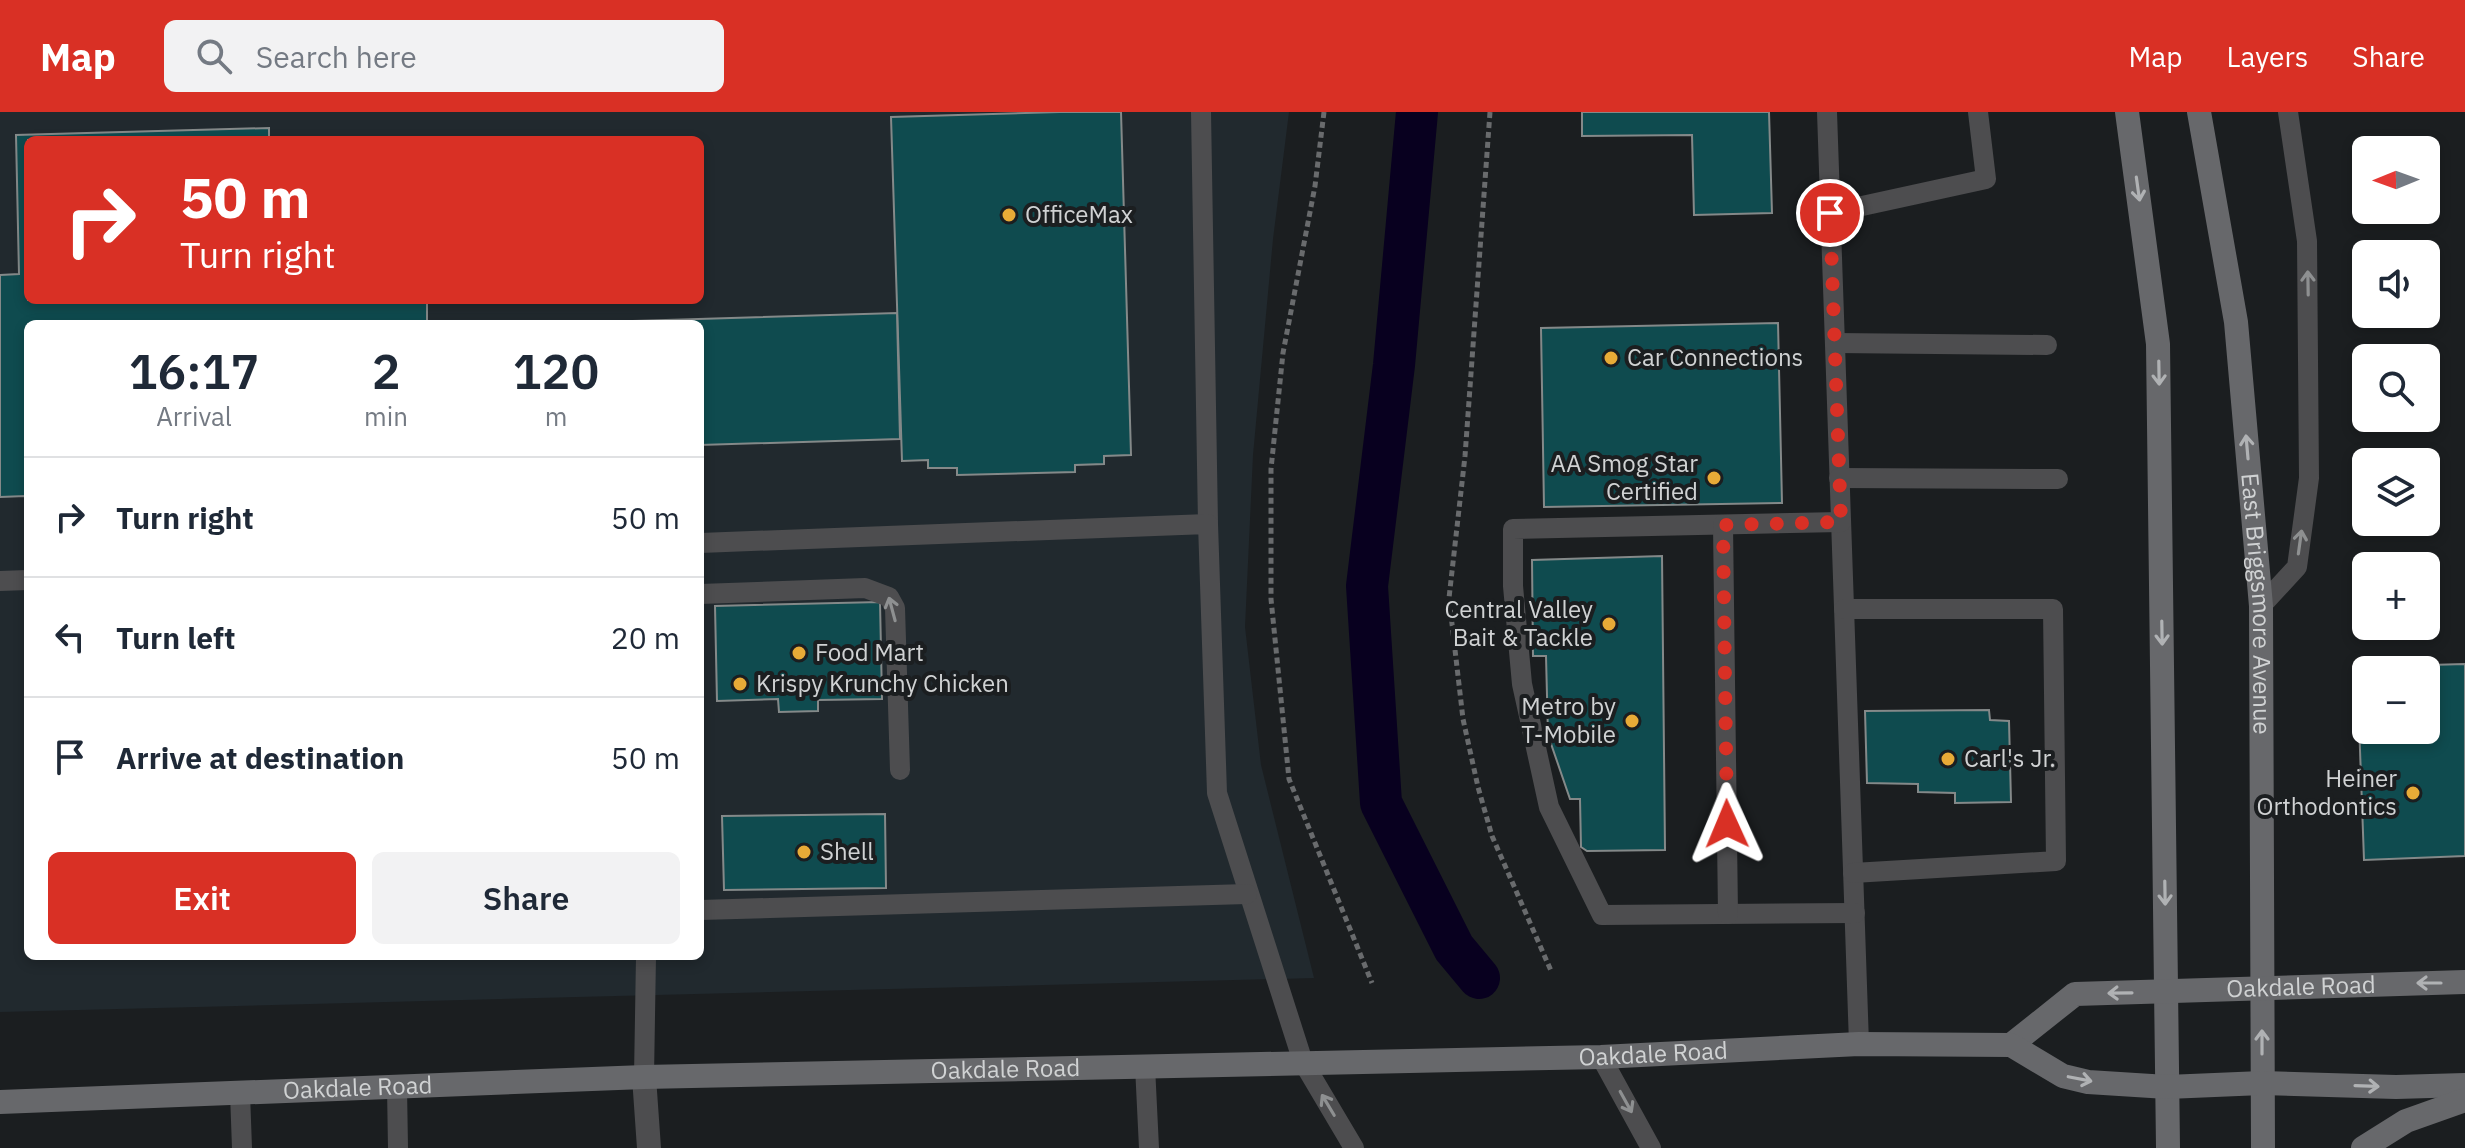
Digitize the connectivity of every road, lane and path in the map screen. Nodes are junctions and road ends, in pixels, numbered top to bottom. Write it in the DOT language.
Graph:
graph roads {
  1 [pos="1201,112"];
  2 [pos="1324,112"];
  3 [pos="1490,112"];
  4 [pos="1827,112"];
  5 [pos="1978,112"];
  6 [pos="2127,112"];
  7 [pos="2199,112"];
  8 [pos="2288,112"];
  9 [pos="1830,213"];
  10 [pos="1835,343"];
  11 [pos="2047,345"];
  12 [pos="1839,478"];
  13 [pos="2058,479"];
  14 [pos="1841,522"];
  15 [pos="1208,524"];
  16 [pos="1723,525"];
  17 [pos="704,543"];
  18 [pos="24,580"];
  19 [pos="0,581"];
  20 [pos="704,594"];
  21 [pos="2261,606"];
  22 [pos="1844,609"];
  23 [pos="900,770"];
  24 [pos="1853,873"];
  25 [pos="1247,894"];
  26 [pos="704,910"];
  27 [pos="1855,913"];
  28 [pos="1728,914"];
  29 [pos="646,960"];
  30 [pos="1552,973"];
  31 [pos="2465,982"];
  32 [pos="1372,983"];
  33 [pos="2262,988"];
  34 [pos="2166,992"];
  35 [pos="1859,1044"];
  36 [pos="2011,1045"];
  37 [pos="1601,1057"];
  38 [pos="1303,1062"];
  39 [pos="1145,1066"];
  40 [pos="644,1077"];
  41 [pos="2262,1083"];
  42 [pos="2465,1085"];
  43 [pos="397,1087"];
  44 [pos="2167,1087"];
  45 [pos="240,1093"];
  46 [pos="2465,1100"];
  47 [pos="0,1102"];
  48 [pos="242,1148"];
  49 [pos="398,1148"];
  50 [pos="649,1148"];
  51 [pos="1149,1148"];
  52 [pos="1354,1148"];
  53 [pos="1651,1148"];
  54 [pos="2168,1148"];
  55 [pos="2263,1148"];
  56 [pos="2363,1148"];
  1 -- 15 [label="lane"];
  2 -- 32 [label="path"];
  3 -- 30 [label="path"];
  4 -- 9 [label="lane"];
  5 -- 9 [label="lane"];
  6 -- 34 [label="main road, one-way"];
  21 -- 7 [label="main road, East Briggsmore Avenue, one-way"];
  21 -- 8 [label="lane, one-way"];
  9 -- 10 [label="lane"];
  10 -- 11 [label="lane"];
  10 -- 12 [label="lane"];
  12 -- 13 [label="lane"];
  12 -- 14 [label="lane"];
  14 -- 16 [label="lane"];
  14 -- 22 [label="lane"];
  15 -- 17 [label="lane"];
  15 -- 25 [label="lane"];
  16 -- 28 [label="lane"];
  16 -- 28 [label="lane"];
  18 -- 19 [label="lane"];
  23 -- 20 [label="lane, one-way"];
  21 -- 33 [label="main road, East Briggsmore Avenue"];
  22 -- 24 [label="lane"];
  22 -- 24 [label="lane"];
  24 -- 27 [label="lane"];
  25 -- 26 [label="lane"];
  25 -- 38 [label="lane"];
  27 -- 28 [label="lane"];
  27 -- 35 [label="lane"];
  29 -- 40 [label="lane"];
  31 -- 33 [label="main road, Oakdale Road, one-way"];
  33 -- 34 [label="main road, Oakdale Road"];
  41 -- 33 [label="main road, East Briggsmore Avenue, one-way"];
  34 -- 36 [label="main road, Oakdale Road, one-way"];
  34 -- 44 [label="main road"];
  35 -- 36 [label="main road, Oakdale Road"];
  35 -- 37 [label="main road, Oakdale Road"];
  36 -- 44 [label="main road, one-way"];
  37 -- 38 [label="main road, Oakdale Road"];
  37 -- 53 [label="lane, one-way"];
  38 -- 39 [label="main road, Oakdale Road"];
  52 -- 38 [label="lane, one-way"];
  39 -- 40 [label="main road, Oakdale Road"];
  39 -- 51 [label="lane"];
  40 -- 43 [label="main road, Oakdale Road"];
  40 -- 50 [label="street"];
  41 -- 42 [label="main road, one-way"];
  41 -- 44 [label="main road"];
  41 -- 55 [label="main road, East Briggsmore Avenue"];
  43 -- 45 [label="main road, Oakdale Road"];
  43 -- 49 [label="lane"];
  44 -- 54 [label="main road"];
  45 -- 47 [label="main road, Oakdale Road"];
  45 -- 48 [label="lane"];
  46 -- 56 [label="main road"];
}
